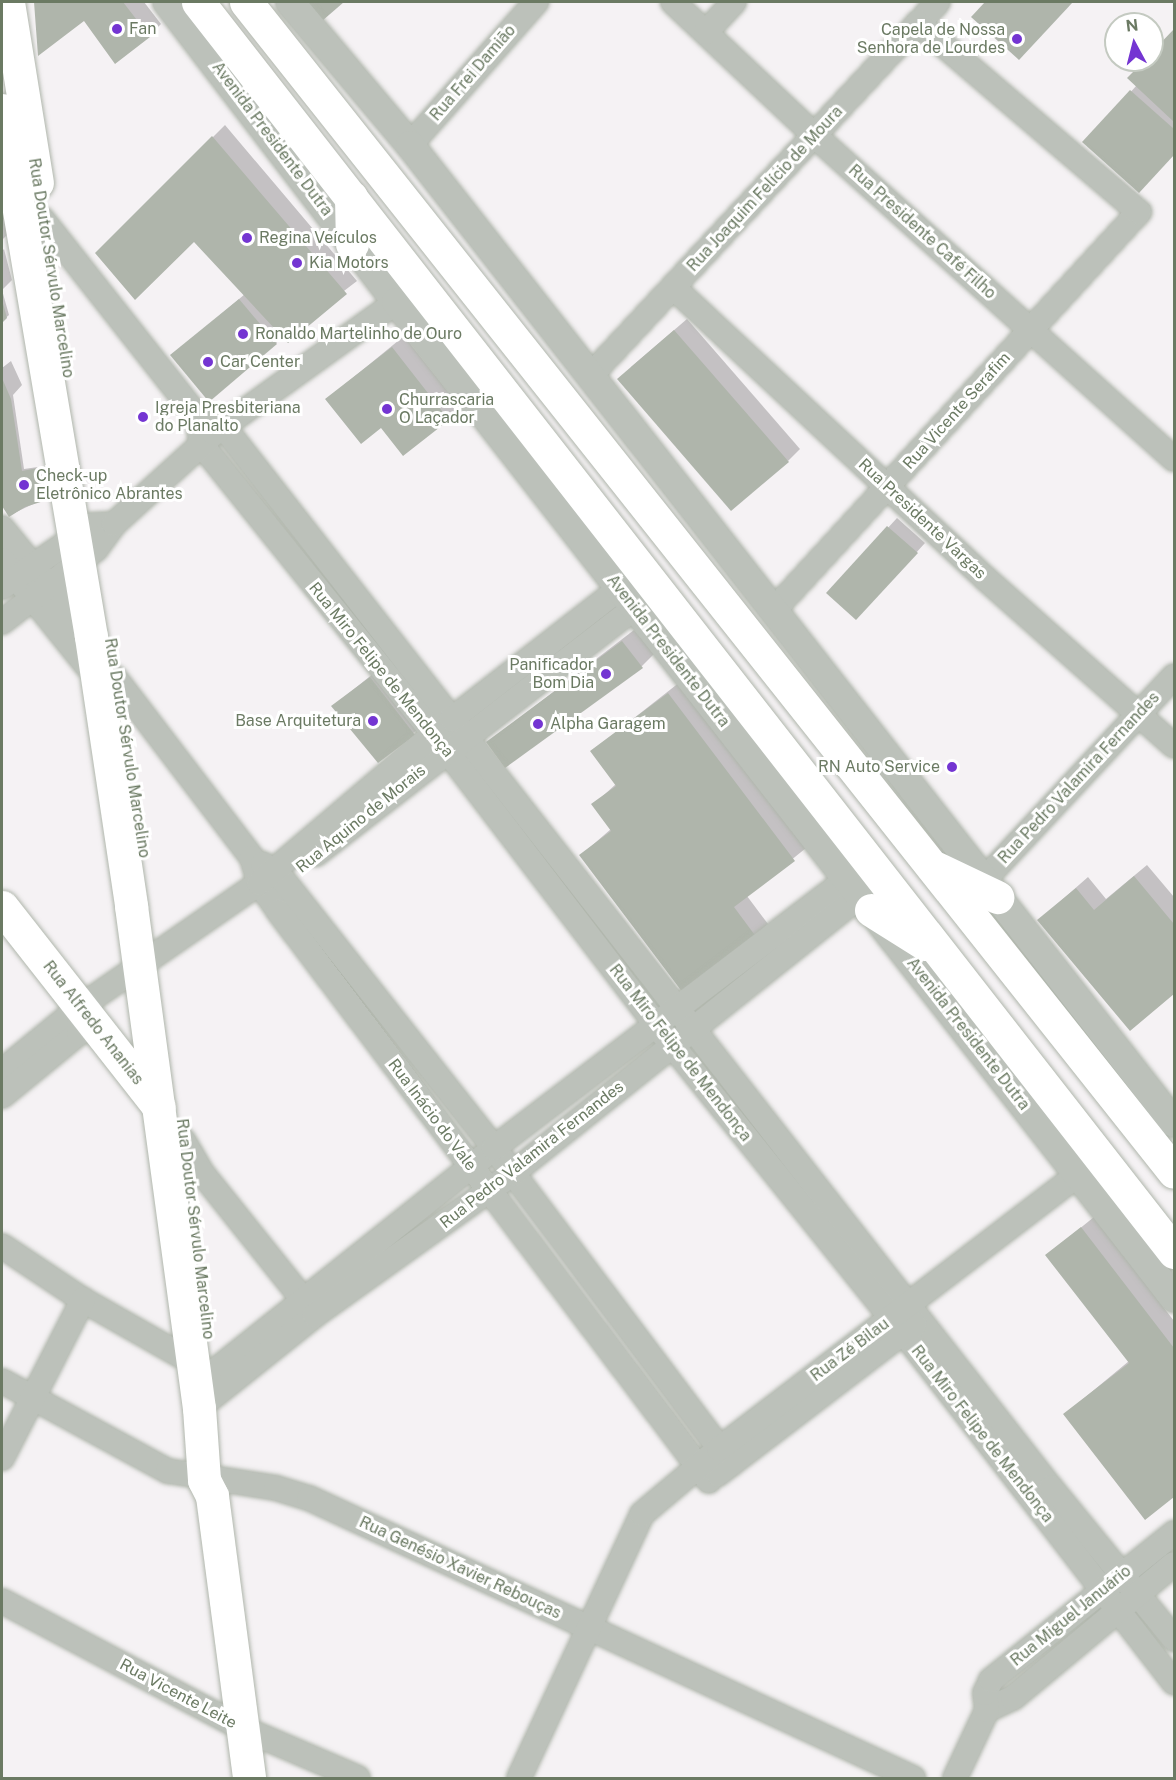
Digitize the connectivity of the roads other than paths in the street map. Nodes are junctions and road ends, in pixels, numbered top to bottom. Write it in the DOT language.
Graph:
graph roads {
  1 [pos="8,2"];
  2 [pos="167,2"];
  3 [pos="198,2"];
  4 [pos="246,2"];
  5 [pos="290,2"];
  6 [pos="536,2"];
  7 [pos="673,2"];
  8 [pos="734,2"];
  9 [pos="938,2"];
  10 [pos="918,23"];
  11 [pos="706,32"];
  12 [pos="2,110"];
  13 [pos="814,135"];
  14 [pos="410,145"];
  15 [pos="351,196"];
  16 [pos="42,219"];
  17 [pos="352,244"];
  18 [pos="674,288"];
  19 [pos="396,303"];
  20 [pos="1030,331"];
  21 [pos="591,375"];
  22 [pos="198,417"];
  23 [pos="223,426"];
  24 [pos="201,444"];
  25 [pos="1174,459"];
  26 [pos="887,487"];
  27 [pos="2,528"];
  28 [pos="305,536"];
  29 [pos="91,540"];
  30 [pos="284,550"];
  31 [pos="12,572"];
  32 [pos="39,593"];
  33 [pos="627,599"];
  34 [pos="774,610"];
  35 [pos="2,622"];
  36 [pos="91,637"];
  37 [pos="1174,676"];
  38 [pos="106,677"];
  39 [pos="1141,712"];
  40 [pos="459,727"];
  41 [pos="440,742"];
  42 [pos="1174,746"];
  43 [pos="929,865"];
  44 [pos="271,882"];
  45 [pos="990,889"];
  46 [pos="859,895"];
  47 [pos="2,907"];
  48 [pos="2,934"];
  49 [pos="945,957"];
  50 [pos="153,962"];
  51 [pos="678,1009"];
  52 [pos="75,1019"];
  53 [pos="657,1025"];
  54 [pos="693,1028"];
  55 [pos="672,1045"];
  56 [pos="2,1071"];
  57 [pos="563,1095"];
  58 [pos="2,1096"];
  59 [pos="1171,1112"];
  60 [pos="580,1118"];
  61 [pos="179,1143"];
  62 [pos="494,1148"];
  63 [pos="471,1167"];
  64 [pos="1174,1172"];
  65 [pos="513,1173"];
  66 [pos="1083,1179"];
  67 [pos="490,1190"];
  68 [pos="2,1246"];
  69 [pos="1174,1252"];
  70 [pos="1174,1298"];
  71 [pos="83,1300"];
  72 [pos="308,1308"];
  73 [pos="907,1319"];
  74 [pos="2,1381"];
  75 [pos="203,1385"];
  76 [pos="34,1399"];
  77 [pos="1003,1443"];
  78 [pos="725,1457"];
  79 [pos="2,1458"];
  80 [pos="703,1474"];
  81 [pos="212,1486"];
  82 [pos="1174,1533"];
  83 [pos="1174,1564"];
  84 [pos="1122,1575"];
  85 [pos="1103,1590"];
  86 [pos="1138,1594"];
  87 [pos="2,1602"];
  88 [pos="1119,1611"];
  89 [pos="590,1629"];
  90 [pos="1174,1639"];
  91 [pos="1174,1683"];
  92 [pos="987,1710"];
  93 [pos="242,1728"];
  94 [pos="249,1779"];
  95 [pos="358,1779"];
  96 [pos="519,1779"];
  97 [pos="913,1779"];
  98 [pos="955,1779"];
  1 -- 16 [label="main road, Rua Doutor Sérvulo Marcelino"];
  2 -- 17 [label="street, Avenida Presidente Dutra"];
  3 -- 15 [label="main road, Avenida Presidente Dutra"];
  4 -- 43 [label="main road"];
  5 -- 14 [label="street"];
  6 -- 14 [label="street, Rua Frei Damião"];
  7 -- 11 [label="street, Rua Presidente Café Filho"];
  8 -- 11 [label="street"];
  9 -- 10 [label="street, Rua Joaquim Felício de Moura"];
  10 -- 13 [label="street, Rua Joaquim Felício de Moura"];
  10 -- 20 [label="street, Rua Vicente Serafim"];
  11 -- 13 [label="street, Rua Presidente Café Filho"];
  12 -- 29 [label="main road, Rua Doutor Sérvulo Marcelino"];
  13 -- 18 [label="street, Rua Joaquim Felício de Moura"];
  13 -- 20 [label="street, Rua Presidente Café Filho"];
  14 -- 21 [label="street"];
  15 -- 17 [label="main road"];
  15 -- 49 [label="main road, Avenida Presidente Dutra"];
  16 -- 22 [label="street"];
  16 -- 29 [label="main road, Rua Doutor Sérvulo Marcelino"];
  17 -- 19 [label="street, Avenida Presidente Dutra"];
  18 -- 21 [label="street, Rua Joaquim Felício de Moura"];
  18 -- 26 [label="street, Rua Presidente Vargas"];
  19 -- 23 [label="street"];
  19 -- 33 [label="street, Avenida Presidente Dutra"];
  20 -- 25 [label="street, Rua Presidente Café Filho"];
  20 -- 26 [label="street, Rua Vicente Serafim"];
  21 -- 34 [label="street"];
  22 -- 23 [label="street"];
  22 -- 24 [label="street"];
  23 -- 24 [label="street"];
  23 -- 28 [label="street, Rua Miro Felipe de Mendonça"];
  24 -- 29 [label="street"];
  24 -- 30 [label="street, Rua Miro Felipe de Mendonça"];
  26 -- 34 [label="street, Rua Vicente Serafim"];
  26 -- 39 [label="street, Rua Presidente Vargas"];
  27 -- 31 [label="street, Rua Inácio do Vale"];
  28 -- 30 [label="street"];
  28 -- 40 [label="street, Rua Miro Felipe de Mendonça"];
  29 -- 31 [label="street"];
  29 -- 32 [label="street"];
  29 -- 36 [label="main road, Rua Doutor Sérvulo Marcelino"];
  29 -- 38 [label="main road, Rua Doutor Sérvulo Marcelino"];
  30 -- 41 [label="street, Rua Miro Felipe de Mendonça"];
  31 -- 32 [label="street, Rua Inácio do Vale"];
  32 -- 35 [label="street"];
  32 -- 36 [label="street, Rua Inácio do Vale"];
  32 -- 38 [label="street, Rua Inácio do Vale"];
  33 -- 40 [label="street, Rua Aquino de Morais"];
  33 -- 46 [label="street, Avenida Presidente Dutra"];
  34 -- 45 [label="street"];
  36 -- 38 [label="main road, Rua Doutor Sérvulo Marcelino"];
  37 -- 39 [label="street, Rua Pedro Valamira Fernandes"];
  38 -- 44 [label="street, Rua Inácio do Vale"];
  38 -- 50 [label="main road, Rua Doutor Sérvulo Marcelino"];
  39 -- 42 [label="street, Rua Presidente Vargas"];
  39 -- 45 [label="street, Rua Pedro Valamira Fernandes"];
  40 -- 41 [label="street, Rua Aquino de Morais"];
  40 -- 51 [label="street, Rua Miro Felipe de Mendonça"];
  41 -- 44 [label="street, Rua Aquino de Morais"];
  41 -- 53 [label="street, Rua Miro Felipe de Mendonça"];
  43 -- 45 [label="main road"];
  43 -- 64 [label="main road"];
  44 -- 50 [label="street, Rua Aquino de Morais"];
  44 -- 62 [label="street, Rua Inácio do Vale"];
  44 -- 63 [label="street, Rua Inácio do Vale"];
  45 -- 59 [label="street"];
  46 -- 49 [label="main road"];
  46 -- 51 [label="street, Rua Pedro Valamira Fernandes"];
  46 -- 54 [label="street, Rua Pedro Valamira Fernandes"];
  46 -- 66 [label="street, Avenida Presidente Dutra"];
  47 -- 52 [label="main road, Rua Alfredo Ananias"];
  48 -- 52 [label="main road, Rua Alfredo Ananias"];
  49 -- 69 [label="main road, Avenida Presidente Dutra"];
  50 -- 52 [label="street, Rua Aquino de Morais"];
  50 -- 61 [label="main road, Rua Doutor Sérvulo Marcelino"];
  51 -- 53 [label="street, Rua Pedro Valamira Fernandes"];
  51 -- 54 [label="street, Rua Miro Felipe de Mendonça"];
  52 -- 56 [label="street, Rua Aquino de Morais"];
  52 -- 58 [label="street, Rua Aquino de Morais"];
  52 -- 61 [label="main road, Rua Alfredo Ananias"];
  53 -- 55 [label="street, Rua Miro Felipe de Mendonça"];
  53 -- 57 [label="street, Rua Pedro Valamira Fernandes"];
  54 -- 55 [label="street, Rua Pedro Valamira Fernandes"];
  54 -- 73 [label="street, Rua Miro Felipe de Mendonça"];
  55 -- 60 [label="street, Rua Pedro Valamira Fernandes"];
  55 -- 73 [label="street, Rua Miro Felipe de Mendonça"];
  57 -- 60 [label="street"];
  57 -- 62 [label="street, Rua Pedro Valamira Fernandes"];
  60 -- 65 [label="street, Rua Pedro Valamira Fernandes"];
  61 -- 72 [label="street"];
  61 -- 75 [label="main road, Rua Doutor Sérvulo Marcelino"];
  62 -- 63 [label="street, Rua Pedro Valamira Fernandes"];
  62 -- 65 [label="street, Rua Inácio do Vale"];
  63 -- 67 [label="street, Rua Inácio do Vale"];
  63 -- 72 [label="street, Rua Pedro Valamira Fernandes"];
  65 -- 67 [label="street, Rua Pedro Valamira Fernandes"];
  65 -- 78 [label="street, Rua Inácio do Vale"];
  66 -- 70 [label="street, Avenida Presidente Dutra"];
  66 -- 73 [label="street, Rua Zé Bilau"];
  67 -- 72 [label="street, Rua Pedro Valamira Fernandes"];
  67 -- 80 [label="street, Rua Inácio do Vale"];
  68 -- 71 [label="street"];
  71 -- 75 [label="street"];
  71 -- 76 [label="street"];
  72 -- 75 [label="street, Rua Pedro Valamira Fernandes"];
  73 -- 77 [label="street, Rua Miro Felipe de Mendonça"];
  73 -- 78 [label="street, Rua Zé Bilau"];
  74 -- 76 [label="street, Rua Genésio Xavier Rebouças"];
  75 -- 81 [label="main road, Rua Doutor Sérvulo Marcelino"];
  76 -- 79 [label="street"];
  76 -- 81 [label="street, Rua Genésio Xavier Rebouças"];
  77 -- 84 [label="street, Rua Miro Felipe de Mendonça"];
  77 -- 85 [label="street, Rua Miro Felipe de Mendonça"];
  78 -- 80 [label="street, Rua Zé Bilau"];
  80 -- 89 [label="street, Rua Zé Bilau"];
  81 -- 89 [label="street, Rua Genésio Xavier Rebouças"];
  81 -- 93 [label="main road, Rua Doutor Sérvulo Marcelino"];
  82 -- 84 [label="street, Rua Miguel Januário"];
  83 -- 86 [label="street, Rua Miguel Januário"];
  84 -- 85 [label="street, Rua Miguel Januário"];
  84 -- 86 [label="street, Rua Miro Felipe de Mendonça"];
  85 -- 88 [label="street, Rua Miro Felipe de Mendonça"];
  85 -- 92 [label="street, Rua Miguel Januário"];
  86 -- 88 [label="street, Rua Miguel Januário"];
  86 -- 90 [label="street, Rua Miro Felipe de Mendonça"];
  87 -- 93 [label="street, Rua Vicente Leite"];
  88 -- 91 [label="street, Rua Miro Felipe de Mendonça"];
  88 -- 92 [label="street, Rua Miguel Januário"];
  89 -- 96 [label="street, Rua Zé Bilau"];
  89 -- 97 [label="street, Rua Genésio Xavier Rebouças"];
  92 -- 98 [label="street, Rua Miguel Januário"];
  93 -- 94 [label="main road, Rua Doutor Sérvulo Marcelino"];
  93 -- 95 [label="street, Rua Vicente Leite"];
}
